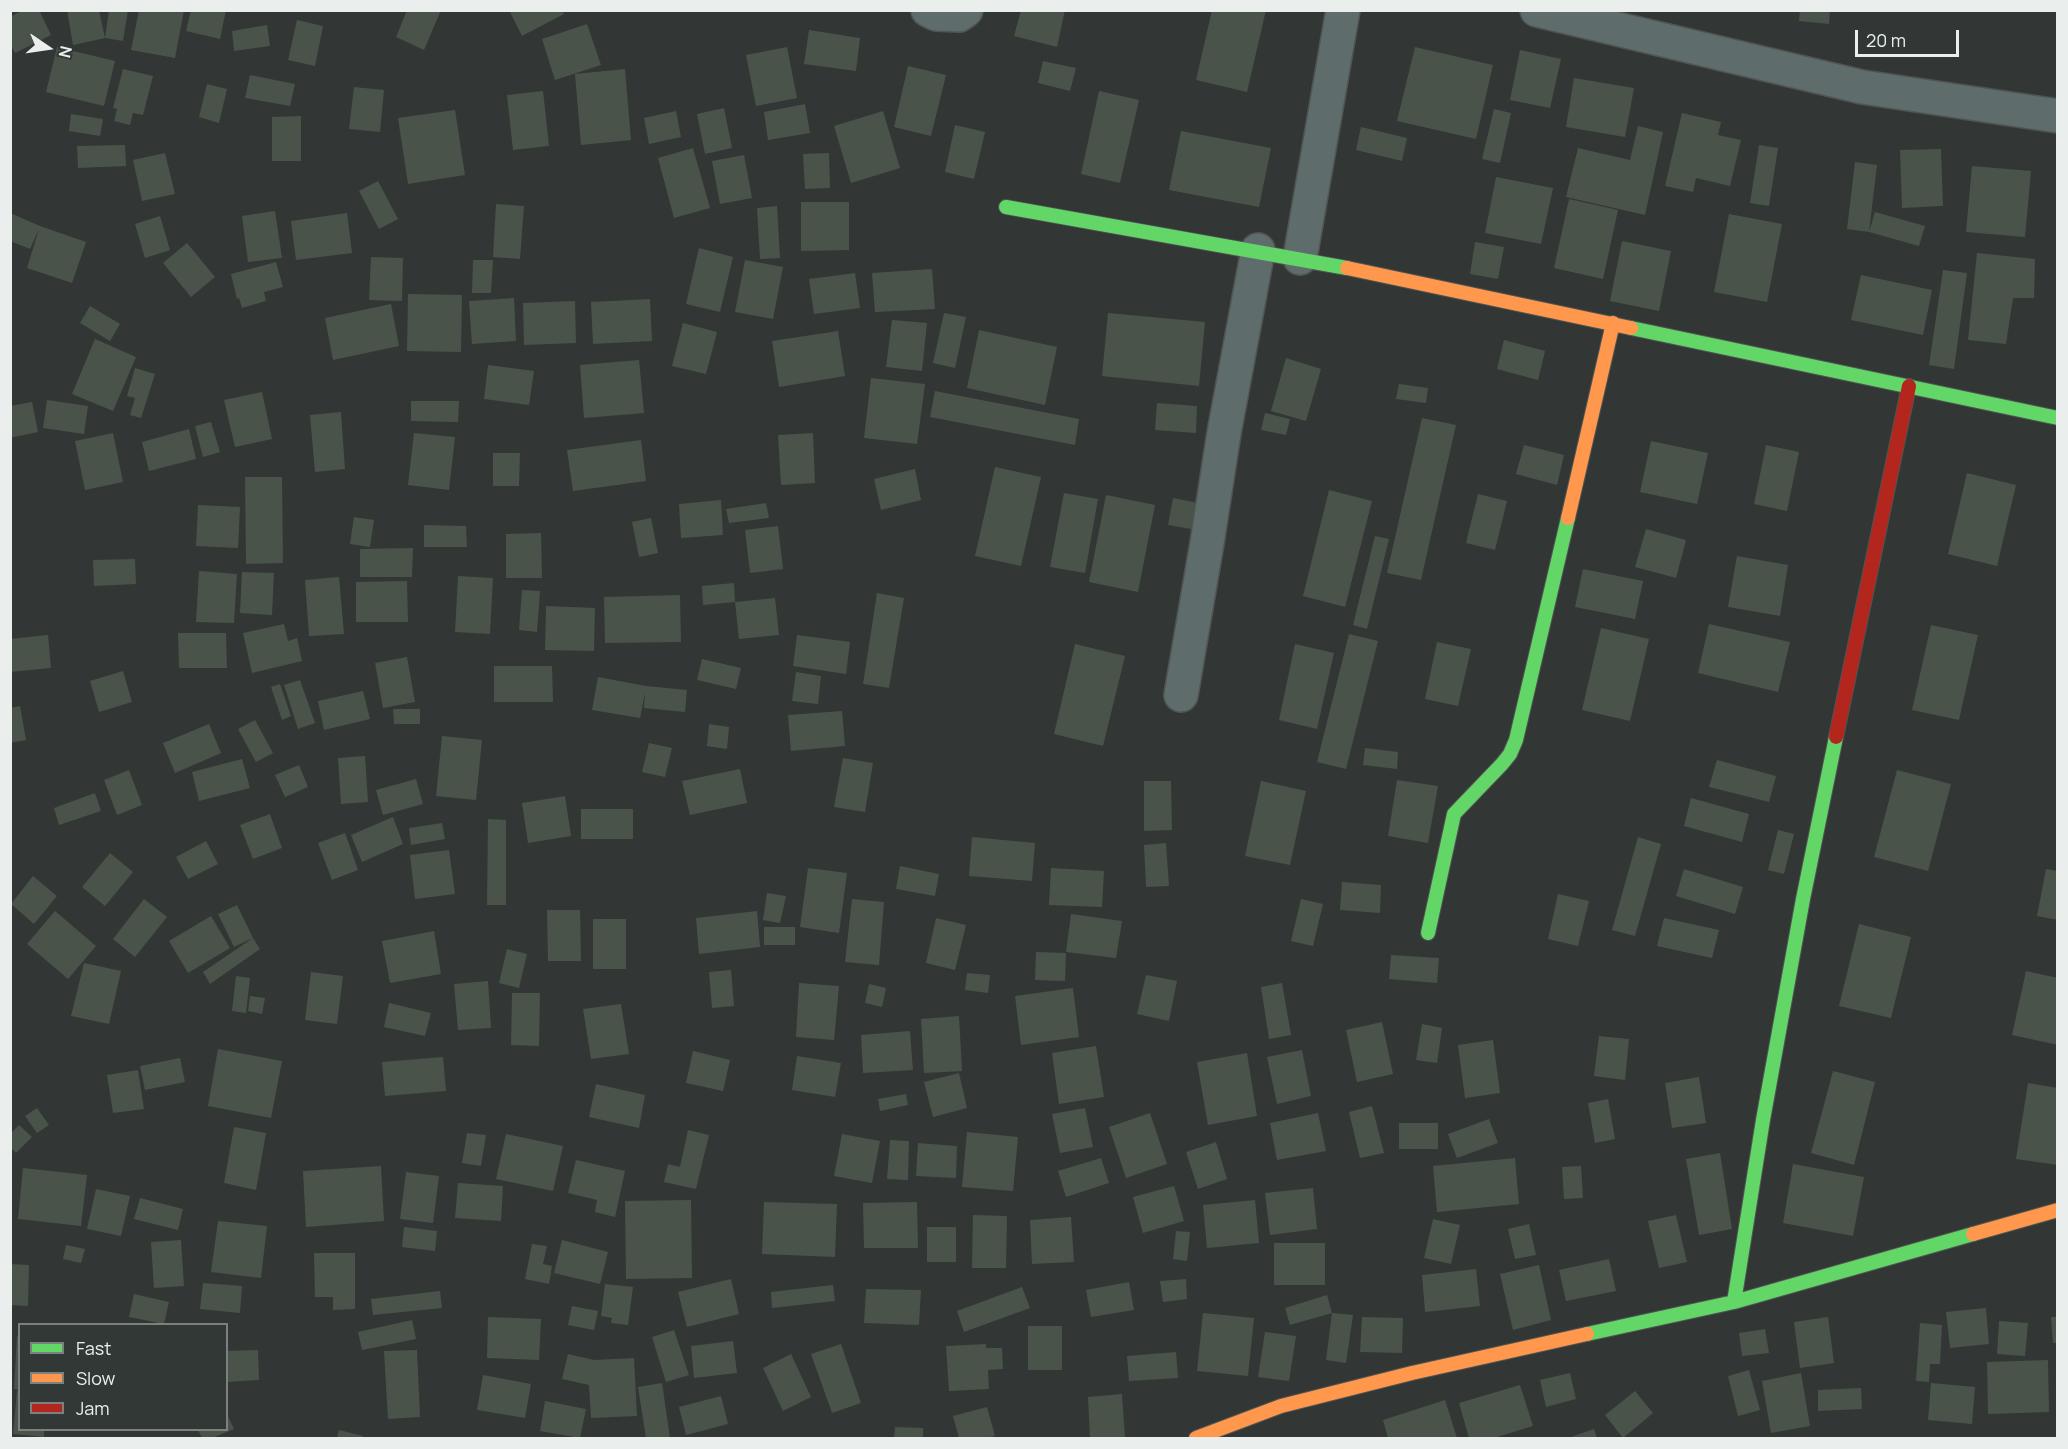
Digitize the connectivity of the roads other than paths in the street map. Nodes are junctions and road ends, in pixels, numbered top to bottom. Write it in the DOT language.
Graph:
graph roads {
  1 [pos="928,10"];
  2 [pos="966,10"];
  3 [pos="1343,10"];
  4 [pos="1537,10"];
  5 [pos="2058,116"];
  6 [pos="1006,207"];
  7 [pos="1257,250"];
  8 [pos="1300,258"];
  9 [pos="1613,323"];
  10 [pos="1909,386"];
  11 [pos="2058,418"];
  12 [pos="1181,695"];
  13 [pos="1428,933"];
  14 [pos="2058,1210"];
  15 [pos="1734,1302"];
  16 [pos="1196,1438"];
  1 -- 2 [label="street"];
  3 -- 8 [label="street"];
  4 -- 5 [label="street"];
  6 -- 7 [label="street"];
  7 -- 8 [label="street"];
  7 -- 12 [label="street"];
  8 -- 9 [label="street"];
  9 -- 10 [label="street"];
  9 -- 13 [label="street"];
  10 -- 11 [label="street"];
  10 -- 15 [label="street"];
  14 -- 15 [label="street"];
  15 -- 16 [label="street"];
}
